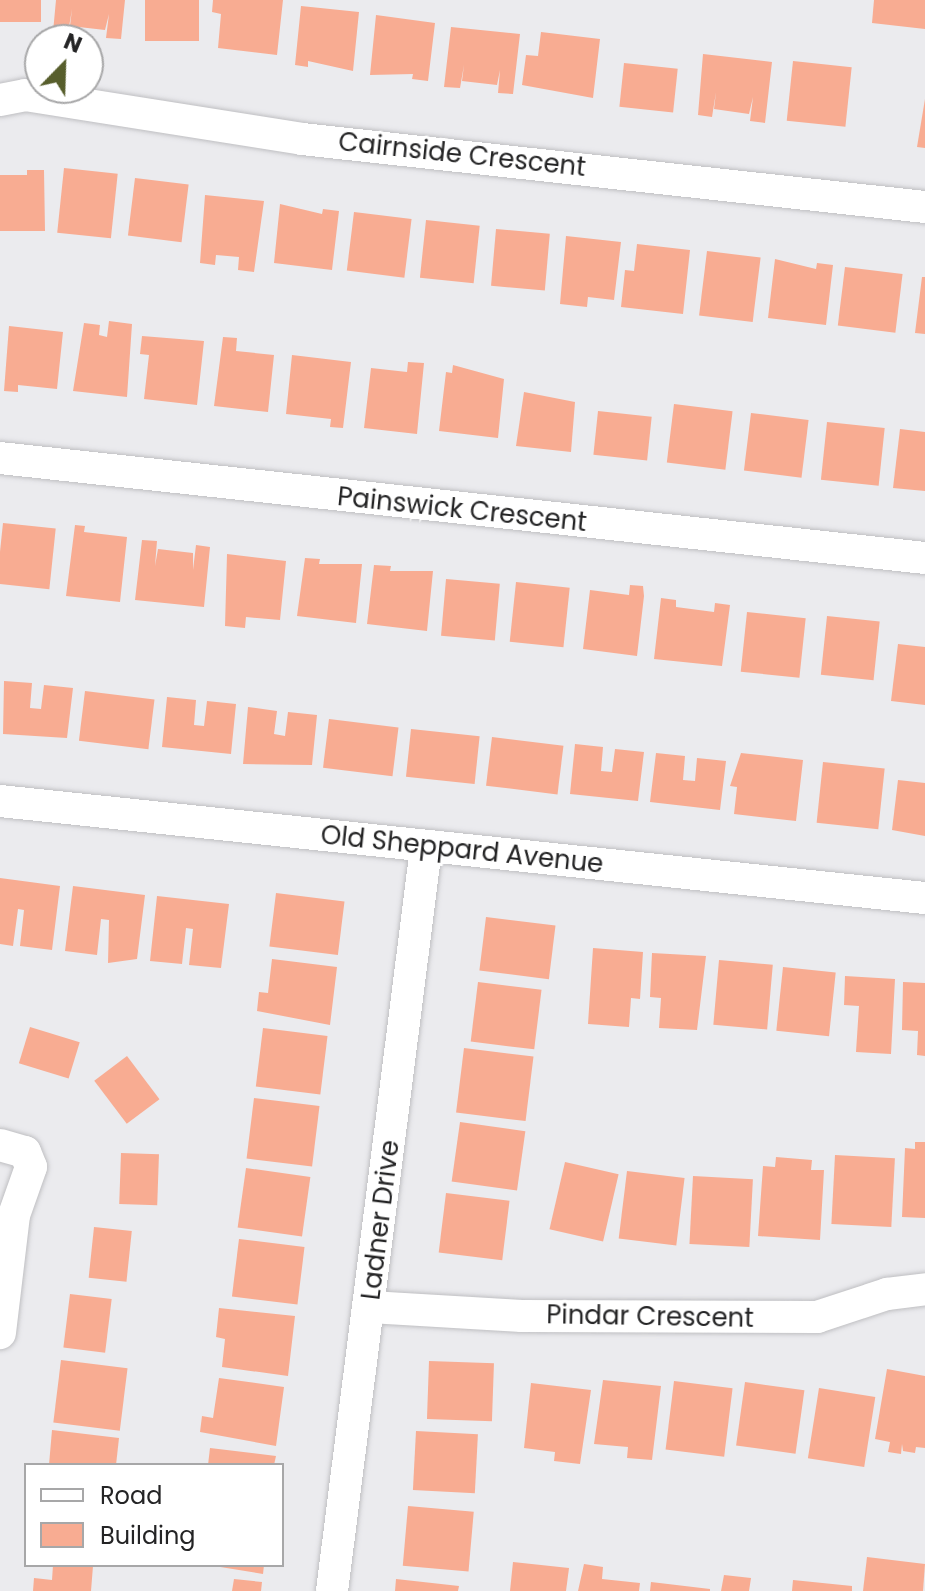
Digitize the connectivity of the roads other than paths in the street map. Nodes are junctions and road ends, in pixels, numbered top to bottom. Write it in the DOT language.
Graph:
graph roads {
  1 [pos="0,100"];
  2 [pos="925,207"];
  3 [pos="0,458"];
  4 [pos="925,558"];
  5 [pos="0,801"];
  6 [pos="426,848"];
  7 [pos="925,898"];
  8 [pos="0,1145"];
  9 [pos="925,1289"];
  10 [pos="370,1307"];
  11 [pos="0,1333"];
  12 [pos="332,1591"];
  1 -- 2 [label="street, Cairnside Crescent"];
  3 -- 4 [label="street, Painswick Crescent"];
  5 -- 6 [label="street, Old Sheppard Avenue"];
  6 -- 7 [label="street, Old Sheppard Avenue"];
  6 -- 10 [label="street, Ladner Drive"];
  8 -- 11 [label="street"];
  9 -- 10 [label="street, Pindar Crescent"];
  10 -- 12 [label="street, Ladner Drive"];
}
